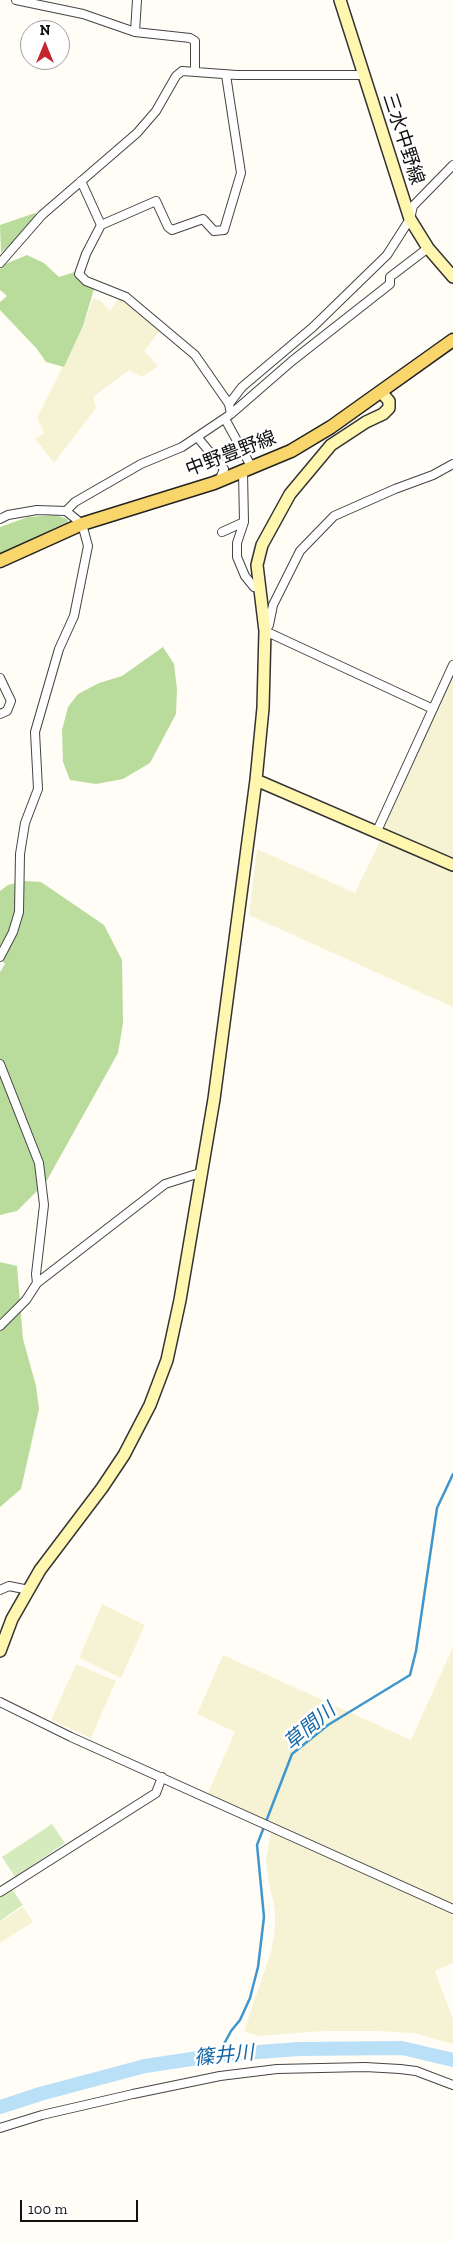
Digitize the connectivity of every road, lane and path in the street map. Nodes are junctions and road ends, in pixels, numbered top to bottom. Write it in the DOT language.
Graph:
graph roads {
  1 [pos="16,0"];
  2 [pos="137,0"];
  3 [pos="340,0"];
  4 [pos="135,32"];
  5 [pos="195,71"];
  6 [pos="226,75"];
  7 [pos="364,75"];
  8 [pos="453,165"];
  9 [pos="81,181"];
  10 [pos="410,219"];
  11 [pos="101,225"];
  12 [pos="428,248"];
  13 [pos="0,263"];
  14 [pos="453,278"];
  15 [pos="453,340"];
  16 [pos="382,393"];
  17 [pos="229,404"];
  18 [pos="228,417"];
  19 [pos="198,438"];
  20 [pos="453,464"];
  21 [pos="248,470"];
  22 [pos="220,480"];
  23 [pos="66,511"];
  24 [pos="0,519"];
  25 [pos="244,522"];
  26 [pos="82,524"];
  27 [pos="222,532"];
  28 [pos="0,561"];
  29 [pos="259,588"];
  30 [pos="265,631"];
  31 [pos="453,665"];
  32 [pos="0,678"];
  33 [pos="434,708"];
  34 [pos="0,714"];
  35 [pos="256,780"];
  36 [pos="377,831"];
  37 [pos="453,865"];
  38 [pos="0,956"];
  39 [pos="0,1064"];
  40 [pos="202,1172"];
  41 [pos="38,1283"];
  42 [pos="0,1326"];
  43 [pos="0,1590"];
  44 [pos="29,1590"];
  45 [pos="0,1651"];
  46 [pos="0,1702"];
  47 [pos="162,1777"];
  48 [pos="0,1892"];
  49 [pos="453,1909"];
  50 [pos="453,2085"];
  51 [pos="0,2128"];
  1 -- 4 [label="street"];
  2 -- 4 [label="street"];
  3 -- 7 [label="street, 三水中野線"];
  4 -- 5 [label="street"];
  5 -- 6 [label="street"];
  5 -- 9 [label="street"];
  6 -- 7 [label="street"];
  6 -- 11 [label="street"];
  7 -- 10 [label="street, 三水中野線"];
  8 -- 10 [label="street"];
  9 -- 11 [label="street"];
  9 -- 13 [label="street"];
  10 -- 12 [label="street, 三水中野線"];
  10 -- 17 [label="street"];
  11 -- 17 [label="street"];
  12 -- 14 [label="street, 三水中野線"];
  12 -- 18 [label="street"];
  15 -- 16 [label="main road, 中野豊野線"];
  16 -- 21 [label="main road, 中野豊野線"];
  16 -- 29 [label="street"];
  17 -- 18 [label="street"];
  18 -- 19 [label="street"];
  18 -- 21 [label="street"];
  19 -- 22 [label="street"];
  19 -- 23 [label="street"];
  20 -- 30 [label="street"];
  21 -- 22 [label="main road, 中野豊野線"];
  21 -- 25 [label="street"];
  22 -- 26 [label="main road, 中野豊野線"];
  23 -- 24 [label="street"];
  23 -- 26 [label="street"];
  25 -- 27 [label="street"];
  25 -- 29 [label="street"];
  26 -- 28 [label="main road, 中野豊野線"];
  26 -- 38 [label="street"];
  29 -- 30 [label="street"];
  30 -- 33 [label="street"];
  30 -- 35 [label="street"];
  31 -- 33 [label="street"];
  32 -- 34 [label="street"];
  33 -- 36 [label="street"];
  35 -- 36 [label="street"];
  35 -- 40 [label="street"];
  36 -- 37 [label="street"];
  39 -- 41 [label="street"];
  40 -- 41 [label="street"];
  40 -- 44 [label="street"];
  41 -- 42 [label="street"];
  43 -- 44 [label="street"];
  44 -- 45 [label="street"];
  46 -- 47 [label="street"];
  47 -- 48 [label="street"];
  47 -- 49 [label="street"];
  50 -- 51 [label="street"];
}
